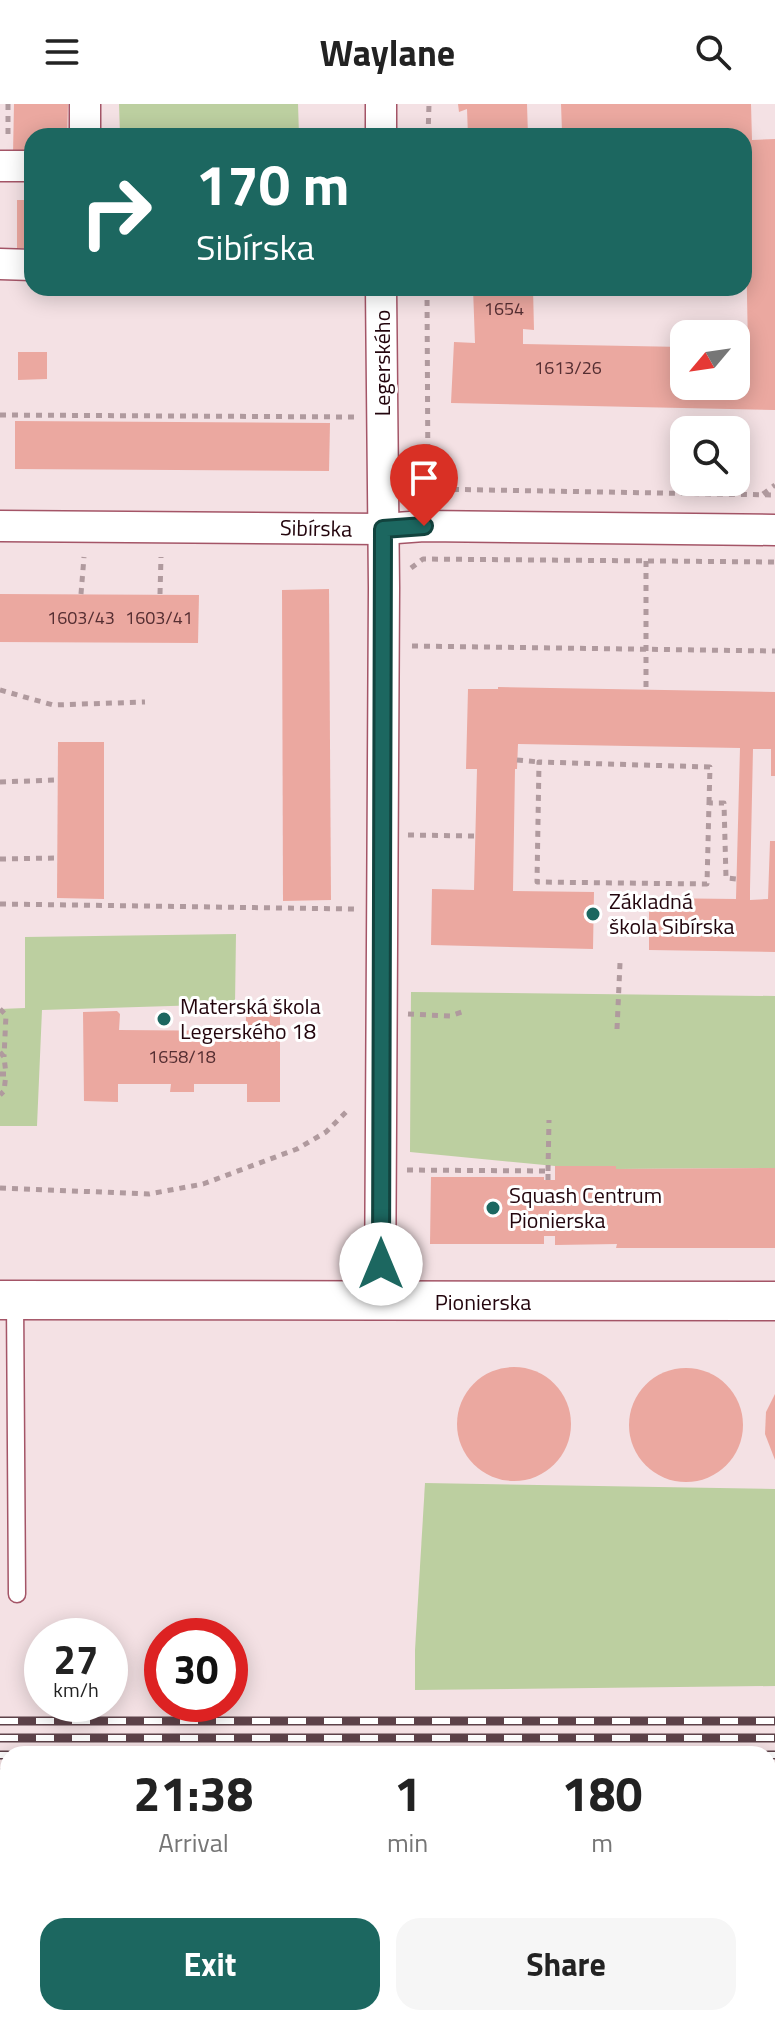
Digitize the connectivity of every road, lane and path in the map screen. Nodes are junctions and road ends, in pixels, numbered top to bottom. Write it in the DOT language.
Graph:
graph roads {
  1 [pos="85,104"];
  2 [pos="381,104"];
  3 [pos="429,104"];
  4 [pos="85,128"];
  5 [pos="381,128"];
  6 [pos="428,128"];
  7 [pos="0,166"];
  8 [pos="24,166"];
  9 [pos="0,264"];
  10 [pos="24,265"];
  11 [pos="381,296"];
  12 [pos="427,296"];
  13 [pos="0,415"];
  14 [pos="359,417"];
  15 [pos="775,485"];
  16 [pos="429,489"];
  17 [pos="763,495"];
  18 [pos="775,495"];
  19 [pos="424,502"];
  20 [pos="0,526"];
  21 [pos="383,529"];
  22 [pos="775,530"];
  23 [pos="84,557"];
  24 [pos="161,557"];
  25 [pos="646,561"];
  26 [pos="775,562"];
  27 [pos="406,575"];
  28 [pos="81,594"];
  29 [pos="160,594"];
  30 [pos="404,646"];
  31 [pos="646,650"];
  32 [pos="775,651"];
  33 [pos="0,690"];
  34 [pos="646,690"];
  35 [pos="145,702"];
  36 [pos="517,760"];
  37 [pos="539,762"];
  38 [pos="57,780"];
  39 [pos="0,782"];
  40 [pos="709,803"];
  41 [pos="403,835"];
  42 [pos="475,836"];
  43 [pos="57,858"];
  44 [pos="0,859"];
  45 [pos="737,879"];
  46 [pos="0,904"];
  47 [pos="360,909"];
  48 [pos="620,963"];
  49 [pos="0,1009"];
  50 [pos="462,1012"];
  51 [pos="403,1014"];
  52 [pos="617,1029"];
  53 [pos="3,1030"];
  54 [pos="2,1055"];
  55 [pos="3,1074"];
  56 [pos="0,1095"];
  57 [pos="347,1111"];
  58 [pos="549,1120"];
  59 [pos="402,1170"];
  60 [pos="548,1171"];
  61 [pos="548,1180"];
  62 [pos="0,1188"];
  63 [pos="7,1300"];
  64 [pos="775,1301"];
  65 [pos="380,1302"];
  66 [pos="17,1594"];
  1 -- 4 [label="street"];
  2 -- 5 [label="street"];
  3 -- 6 [label="path"];
  7 -- 8 [label="street"];
  9 -- 10 [label="street"];
  11 -- 21 [label="street, Legerského"];
  12 -- 16 [label="path"];
  13 -- 14 [label="path"];
  15 -- 17 [label="path"];
  16 -- 17 [label="path"];
  16 -- 19 [label="path"];
  17 -- 18 [label="path"];
  20 -- 21 [label="street, Sibírska"];
  21 -- 22 [label="street, Sibírska"];
  21 -- 65 [label="street, Legerského"];
  23 -- 28 [label="path"];
  24 -- 29 [label="path"];
  25 -- 26 [label="path"];
  25 -- 27 [label="path"];
  25 -- 31 [label="path"];
  30 -- 31 [label="path"];
  31 -- 32 [label="path"];
  31 -- 34 [label="path"];
  33 -- 35 [label="path"];
  36 -- 37 [label="path"];
  37 -- 40 [label="path"];
  37 -- 40 [label="path"];
  38 -- 39 [label="path"];
  40 -- 45 [label="path"];
  41 -- 42 [label="path"];
  43 -- 44 [label="path"];
  46 -- 47 [label="path"];
  48 -- 52 [label="path"];
  49 -- 53 [label="path"];
  50 -- 51 [label="path"];
  53 -- 54 [label="path"];
  54 -- 55 [label="path"];
  55 -- 56 [label="path"];
  57 -- 62 [label="path"];
  58 -- 60 [label="path"];
  59 -- 60 [label="path"];
  60 -- 61 [label="path"];
  63 -- 65 [label="street, Pionierska"];
  63 -- 66 [label="lane"];
  64 -- 65 [label="street, Pionierska"];
}
